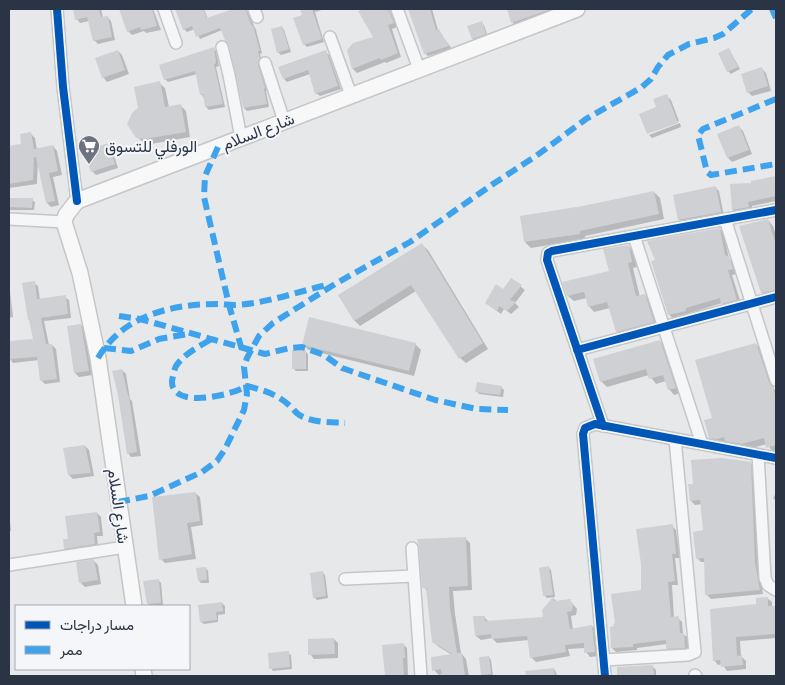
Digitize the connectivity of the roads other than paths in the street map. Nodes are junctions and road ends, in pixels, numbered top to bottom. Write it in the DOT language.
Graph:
graph roads {
  1 [pos="57,9"];
  2 [pos="164,9"];
  3 [pos="397,9"];
  4 [pos="577,9"];
  5 [pos="330,37"];
  6 [pos="176,42"];
  7 [pos="222,47"];
  8 [pos="265,64"];
  9 [pos="419,70"];
  10 [pos="351,95"];
  11 [pos="284,121"];
  12 [pos="241,138"];
  13 [pos="77,201"];
  14 [pos="776,210"];
  15 [pos="9,219"];
  16 [pos="726,219"];
  17 [pos="64,222"];
  18 [pos="634,236"];
  19 [pos="776,297"];
  20 [pos="752,304"];
  21 [pos="664,328"];
  22 [pos="577,350"];
  23 [pos="776,380"];
  24 [pos="603,426"];
  25 [pos="675,439"];
  26 [pos="702,444"];
  27 [pos="758,455"];
  28 [pos="776,458"];
  29 [pos="125,547"];
  30 [pos="412,548"];
  31 [pos="9,565"];
  32 [pos="414,576"];
  33 [pos="345,579"];
  34 [pos="776,590"];
  35 [pos="134,605"];
  36 [pos="604,660"];
  37 [pos="421,676"];
  38 [pos="605,676"];
  1 -- 13 [label="street"];
  2 -- 6 [label="street"];
  3 -- 9 [label="street"];
  4 -- 9 [label="main road, شارع السلام"];
  5 -- 10 [label="street"];
  7 -- 12 [label="street"];
  8 -- 11 [label="street"];
  9 -- 10 [label="main road, شارع السلام"];
  10 -- 11 [label="main road, شارع السلام"];
  11 -- 12 [label="main road, شارع السلام"];
  12 -- 13 [label="main road, شارع السلام"];
  13 -- 17 [label="main road"];
  14 -- 16 [label="street"];
  15 -- 17 [label="street"];
  16 -- 18 [label="street"];
  16 -- 20 [label="street"];
  17 -- 29 [label="main road, شارع السلام"];
  18 -- 21 [label="street"];
  18 -- 22 [label="street"];
  19 -- 20 [label="street"];
  20 -- 21 [label="street"];
  20 -- 23 [label="street"];
  21 -- 22 [label="street"];
  21 -- 26 [label="street"];
  22 -- 24 [label="street"];
  24 -- 25 [label="street"];
  24 -- 36 [label="street"];
  25 -- 26 [label="street"];
  25 -- 36 [label="street"];
  26 -- 27 [label="street"];
  27 -- 28 [label="street"];
  27 -- 34 [label="street"];
  29 -- 31 [label="street"];
  29 -- 35 [label="main road, شارع السلام"];
  30 -- 32 [label="street"];
  32 -- 33 [label="street"];
  32 -- 37 [label="street"];
  36 -- 38 [label="street"];
}
